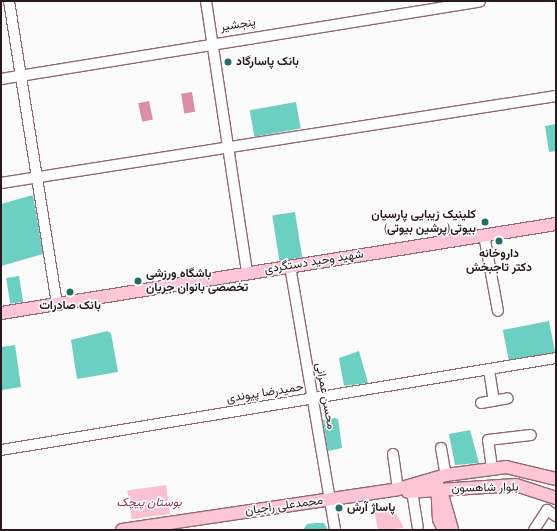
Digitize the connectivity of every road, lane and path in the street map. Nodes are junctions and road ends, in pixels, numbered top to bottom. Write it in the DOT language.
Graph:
graph roads {
  1 [pos="9,1"];
  2 [pos="206,1"];
  3 [pos="480,1"];
  4 [pos="212,42"];
  5 [pos="21,76"];
  6 [pos="1,79"];
  7 [pos="556,96"];
  8 [pos="229,147"];
  9 [pos="37,177"];
  10 [pos="1,183"];
  11 [pos="556,224"];
  12 [pos="484,235"];
  13 [pos="290,266"];
  14 [pos="247,273"];
  15 [pos="58,304"];
  16 [pos="498,311"];
  17 [pos="1,313"];
  18 [pos="556,358"];
  19 [pos="489,370"];
  20 [pos="508,398"];
  21 [pos="313,399"];
  22 [pos="494,401"];
  23 [pos="481,403"];
  24 [pos="531,435"];
  25 [pos="441,448"];
  26 [pos="1,450"];
  27 [pos="393,454"];
  28 [pos="492,468"];
  29 [pos="440,480"];
  30 [pos="556,480"];
  31 [pos="398,489"];
  32 [pos="412,491"];
  33 [pos="556,498"];
  34 [pos="330,502"];
  35 [pos="556,516"];
  36 [pos="418,527"];
  37 [pos="122,530"];
  38 [pos="158,530"];
  39 [pos="335,530"];
  40 [pos="444,530"];
  41 [pos="452,530"];
  42 [pos="534,530"];
  1 -- 5 [label="street"];
  2 -- 4 [label="street"];
  3 -- 4 [label="street, پنجشیر"];
  4 -- 5 [label="street, پنجشیر"];
  4 -- 8 [label="street"];
  5 -- 6 [label="street, پنجشیر"];
  5 -- 9 [label="street"];
  7 -- 8 [label="street"];
  8 -- 9 [label="street"];
  8 -- 14 [label="street"];
  9 -- 10 [label="street"];
  9 -- 15 [label="street"];
  11 -- 12 [label="main road, شهید وحید دستگردی"];
  12 -- 13 [label="main road, شهید وحید دستگردی"];
  12 -- 16 [label="street"];
  13 -- 14 [label="main road, شهید وحید دستگردی"];
  13 -- 21 [label="street, محسن عمرانی"];
  14 -- 15 [label="main road, شهید وحید دستگردی"];
  15 -- 17 [label="main road, شهید وحید دستگردی"];
  18 -- 19 [label="street, حمیدرضا پیوندی"];
  19 -- 21 [label="street, حمیدرضا پیوندی"];
  19 -- 22 [label="street"];
  20 -- 22 [label="street"];
  21 -- 26 [label="street, حمیدرضا پیوندی"];
  21 -- 34 [label="street, محسن عمرانی"];
  22 -- 23 [label="street"];
  24 -- 28 [label="street"];
  25 -- 29 [label="street"];
  27 -- 31 [label="street"];
  28 -- 29 [label="main road, بلوار شاهسون"];
  28 -- 30 [label="main road, بلوار شاهسون"];
  29 -- 31 [label="main road, محمدعلی راجیان"];
  29 -- 32 [label="main road, محمدعلی راجیان"];
  29 -- 33 [label="main road, بلوار شاهسون"];
  29 -- 40 [label="main road"];
  29 -- 41 [label="main road"];
  31 -- 34 [label="main road, محمدعلی راجیان"];
  32 -- 34 [label="main road, محمدعلی راجیان"];
  32 -- 36 [label="street"];
  34 -- 37 [label="main road, محمدعلی راجیان"];
  34 -- 38 [label="main road, محمدعلی راجیان"];
  34 -- 39 [label="street, محسن عمرانی"];
  35 -- 42 [label="street"];
}
